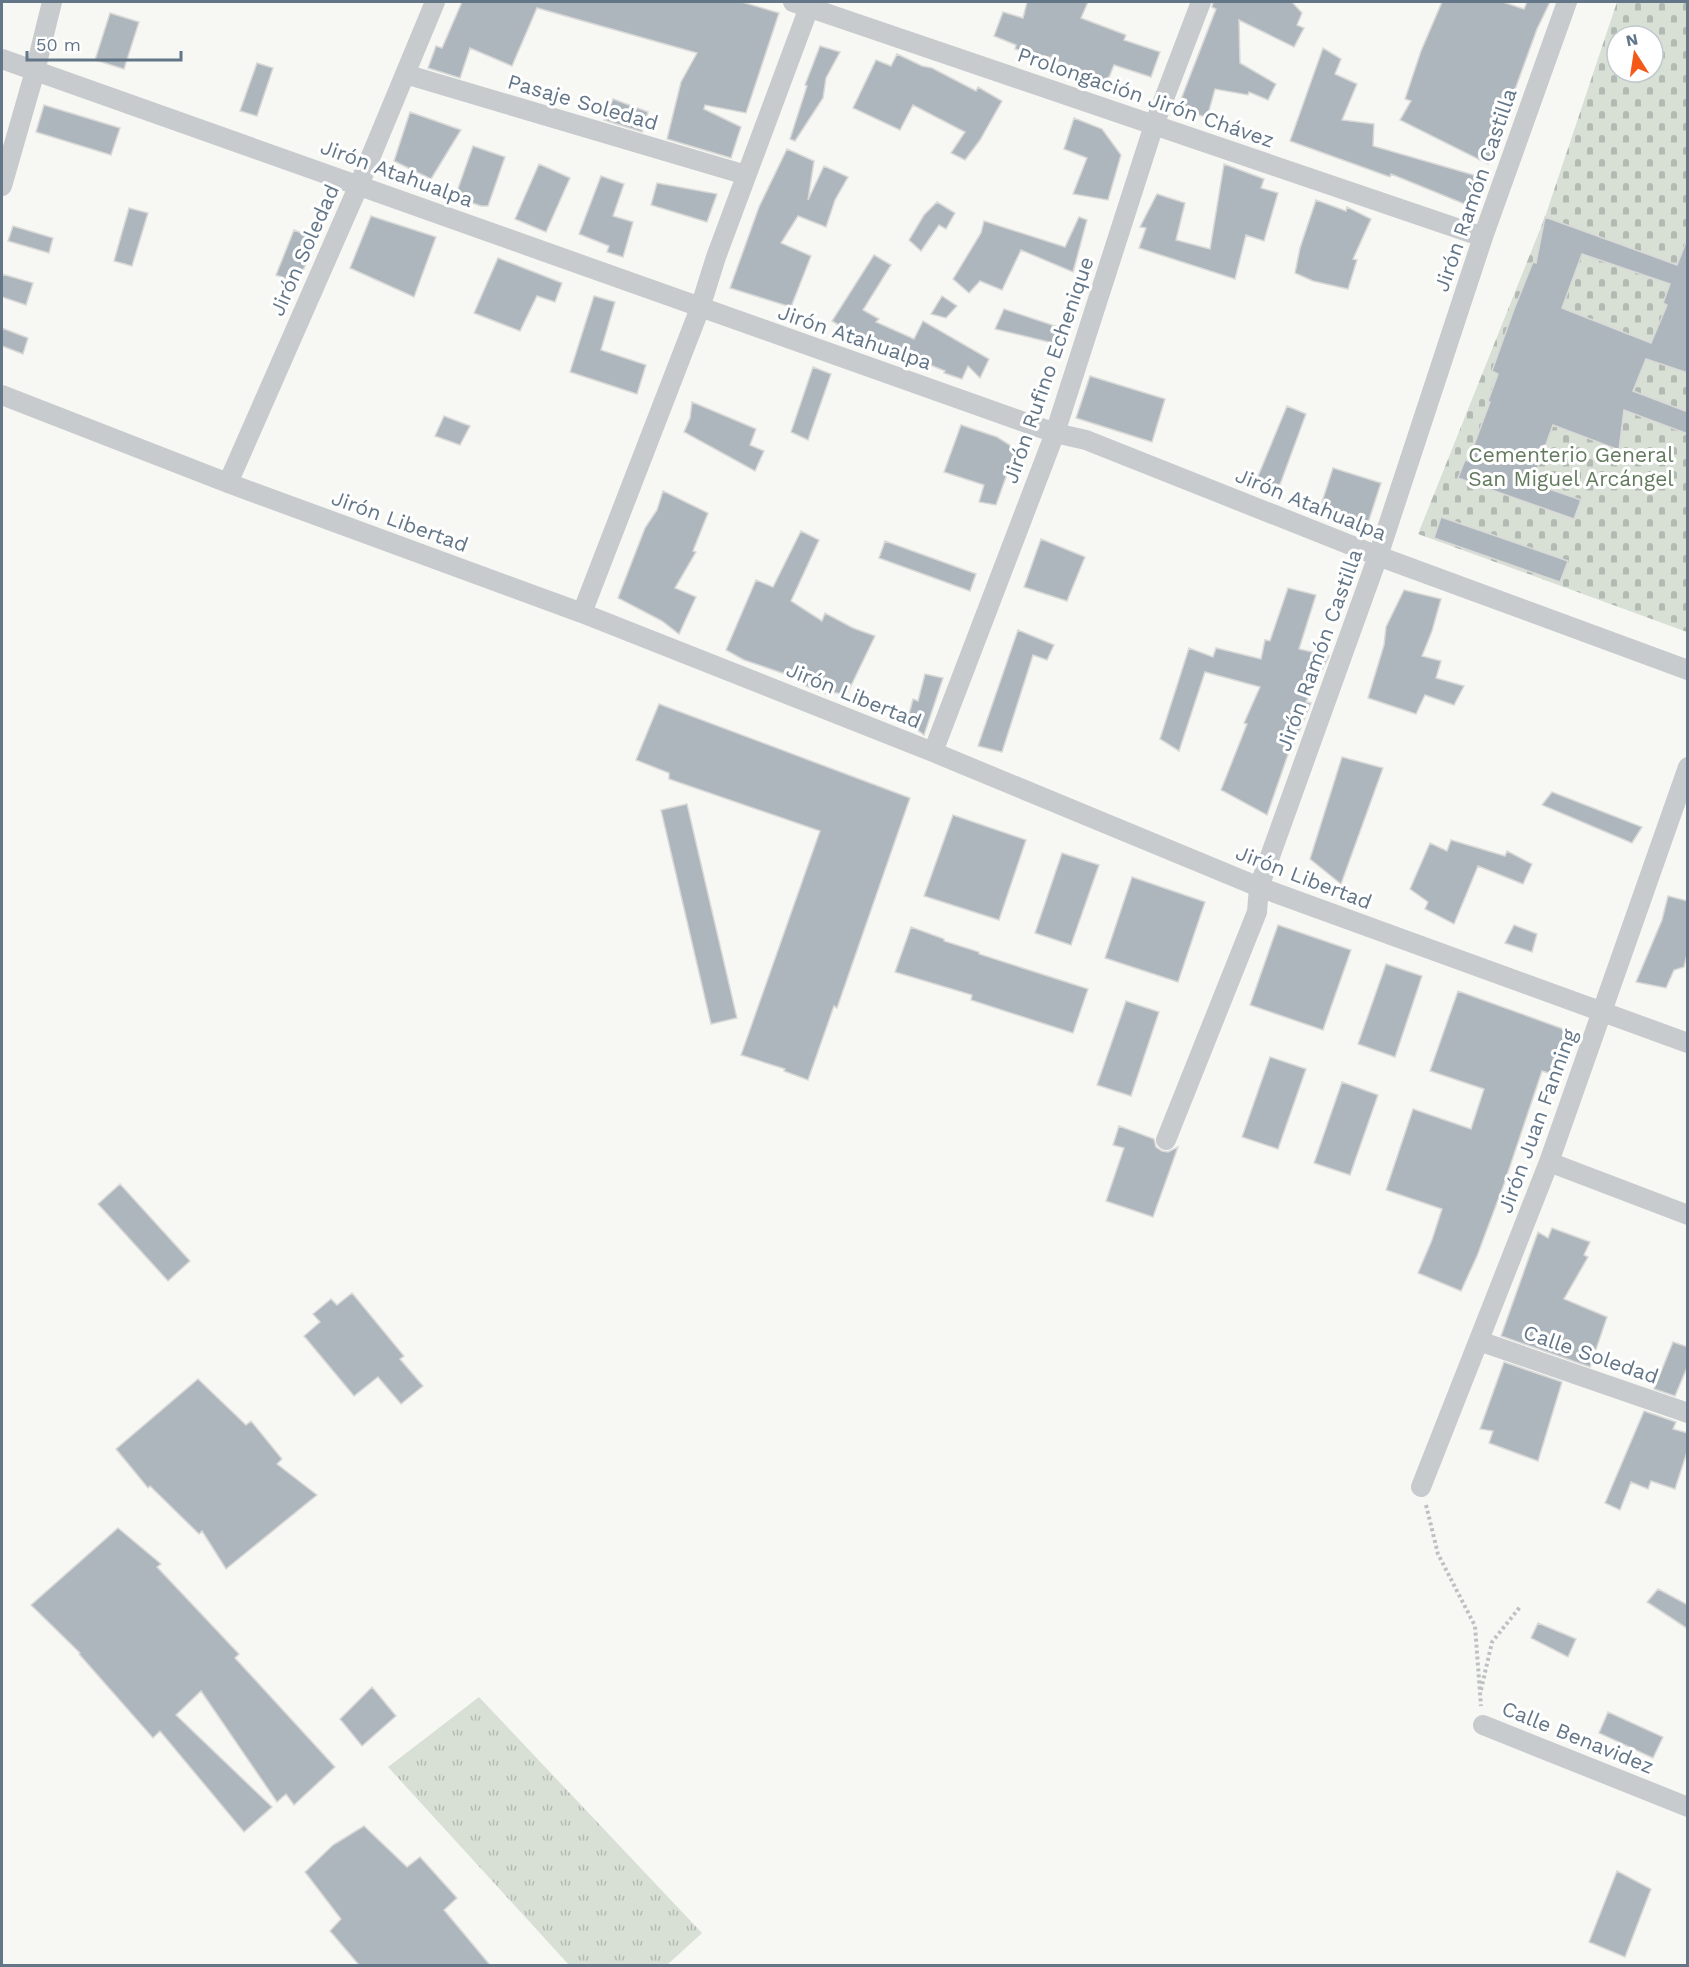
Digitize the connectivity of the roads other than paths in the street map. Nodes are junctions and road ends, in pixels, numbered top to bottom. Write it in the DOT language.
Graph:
graph roads {
  1 [pos="52,2"];
  2 [pos="435,2"];
  3 [pos="1201,2"];
  4 [pos="1567,2"];
  5 [pos="804,3"];
  6 [pos="2,59"];
  7 [pos="35,71"];
  8 [pos="405,75"];
  9 [pos="1154,125"];
  10 [pos="746,175"];
  11 [pos="359,185"];
  12 [pos="2,186"];
  13 [pos="1483,237"];
  14 [pos="700,308"];
  15 [pos="2,395"];
  16 [pos="1055,433"];
  17 [pos="228,483"];
  18 [pos="1378,556"];
  19 [pos="582,613"];
  20 [pos="1688,670"];
  21 [pos="933,752"];
  22 [pos="1688,767"];
  23 [pos="1259,887"];
  24 [pos="1601,1012"];
  25 [pos="1688,1043"];
  26 [pos="1166,1140"];
  27 [pos="1549,1162"];
  28 [pos="1688,1215"];
  29 [pos="1479,1341"];
  30 [pos="1688,1413"];
  31 [pos="1421,1487"];
  32 [pos="1483,1725"];
  33 [pos="1686,1803"];
  1 -- 7 [label="street"];
  2 -- 8 [label="street, Jirón Soledad"];
  3 -- 9 [label="street, Jirón Rufino Echenique"];
  4 -- 13 [label="street, Jirón Ramón Castilla"];
  5 -- 9 [label="street, Prolongación Jirón Chávez"];
  5 -- 10 [label="street"];
  6 -- 7 [label="street, Jirón Atahualpa"];
  7 -- 11 [label="street, Jirón Atahualpa"];
  7 -- 12 [label="street"];
  8 -- 10 [label="street, Pasaje Soledad"];
  8 -- 11 [label="street, Jirón Soledad"];
  9 -- 13 [label="street, Prolongación Jirón Chávez"];
  9 -- 16 [label="street, Jirón Rufino Echenique"];
  10 -- 14 [label="street"];
  11 -- 14 [label="street, Jirón Atahualpa"];
  11 -- 17 [label="street, Jirón Soledad"];
  13 -- 18 [label="street, Jirón Ramón Castilla"];
  14 -- 16 [label="street, Jirón Atahualpa"];
  14 -- 19 [label="street"];
  15 -- 17 [label="street, Jirón Libertad"];
  16 -- 18 [label="street, Jirón Atahualpa"];
  16 -- 21 [label="street, Jirón Rufino Echenique"];
  17 -- 19 [label="street, Jirón Libertad"];
  18 -- 20 [label="street, Jirón Atahualpa"];
  18 -- 23 [label="street, Jirón Ramón Castilla"];
  19 -- 21 [label="street, Jirón Libertad"];
  21 -- 23 [label="street, Jirón Libertad"];
  22 -- 24 [label="street, Jirón Juan Fanning"];
  23 -- 24 [label="street, Jirón Libertad"];
  23 -- 26 [label="street, Jirón Ramón Castilla"];
  24 -- 25 [label="street, Jirón Libertad"];
  24 -- 27 [label="street, Jirón Juan Fanning"];
  27 -- 28 [label="street"];
  27 -- 29 [label="street, Jirón Juan Fanning"];
  29 -- 30 [label="street, Calle Soledad"];
  29 -- 31 [label="street, Jirón Juan Fanning"];
  32 -- 33 [label="street, Calle Benavidez"];
}
